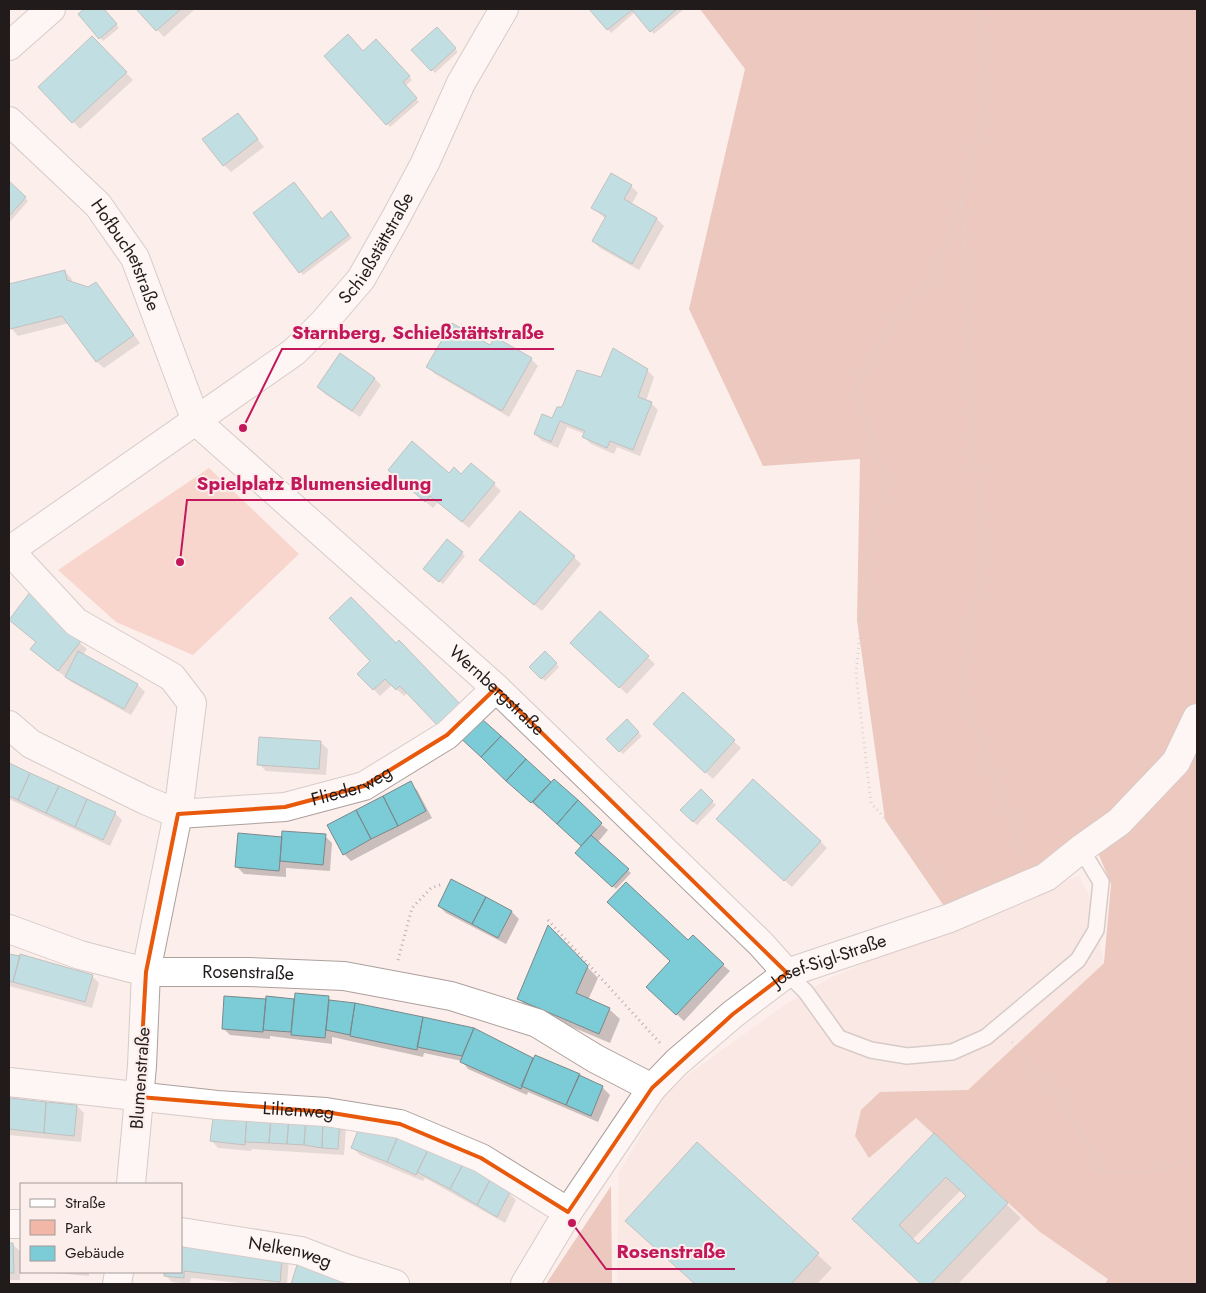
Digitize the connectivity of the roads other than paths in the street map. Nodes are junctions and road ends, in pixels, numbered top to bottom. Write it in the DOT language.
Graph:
graph roads {
  1 [pos="51,9"];
  2 [pos="504,9"];
  3 [pos="9,46"];
  4 [pos="9,122"];
  5 [pos="196,421"];
  6 [pos="9,551"];
  7 [pos="496,688"];
  8 [pos="1197,718"];
  9 [pos="9,724"];
  10 [pos="178,814"];
  11 [pos="1081,849"];
  12 [pos="9,929"];
  13 [pos="146,972"];
  14 [pos="788,973"];
  15 [pos="9,1082"];
  16 [pos="652,1088"];
  17 [pos="139,1097"];
  18 [pos="131,1183"];
  19 [pos="568,1212"];
  20 [pos="182,1232"];
  21 [pos="395,1284"];
  22 [pos="525,1284"];
  1 -- 3 [label="street"];
  2 -- 5 [label="street, Schießstättstraße"];
  4 -- 5 [label="street, Hofbuchetstraße"];
  5 -- 6 [label="street, Schießstättstraße"];
  5 -- 7 [label="street, Wernbergstraße"];
  6 -- 10 [label="street"];
  7 -- 10 [label="street, Fliederweg"];
  7 -- 14 [label="street, Wernbergstraße"];
  8 -- 11 [label="street, Josef-Sigl-Straße"];
  9 -- 10 [label="street, Fliederweg"];
  10 -- 13 [label="street"];
  11 -- 14 [label="street, Josef-Sigl-Straße"];
  11 -- 14 [label="lane"];
  12 -- 13 [label="street, Rosenstraße"];
  13 -- 16 [label="street, Rosenstraße"];
  13 -- 17 [label="street, Blumenstraße"];
  14 -- 16 [label="street, Josef-Sigl-Straße"];
  15 -- 17 [label="street, Lilienweg"];
  16 -- 19 [label="street, Josef-Sigl-Straße"];
  17 -- 18 [label="street, Blumenstraße"];
  17 -- 19 [label="street, Lilienweg"];
  19 -- 22 [label="street, Josef-Sigl-Straße"];
  20 -- 21 [label="street, Nelkenweg"];
}
